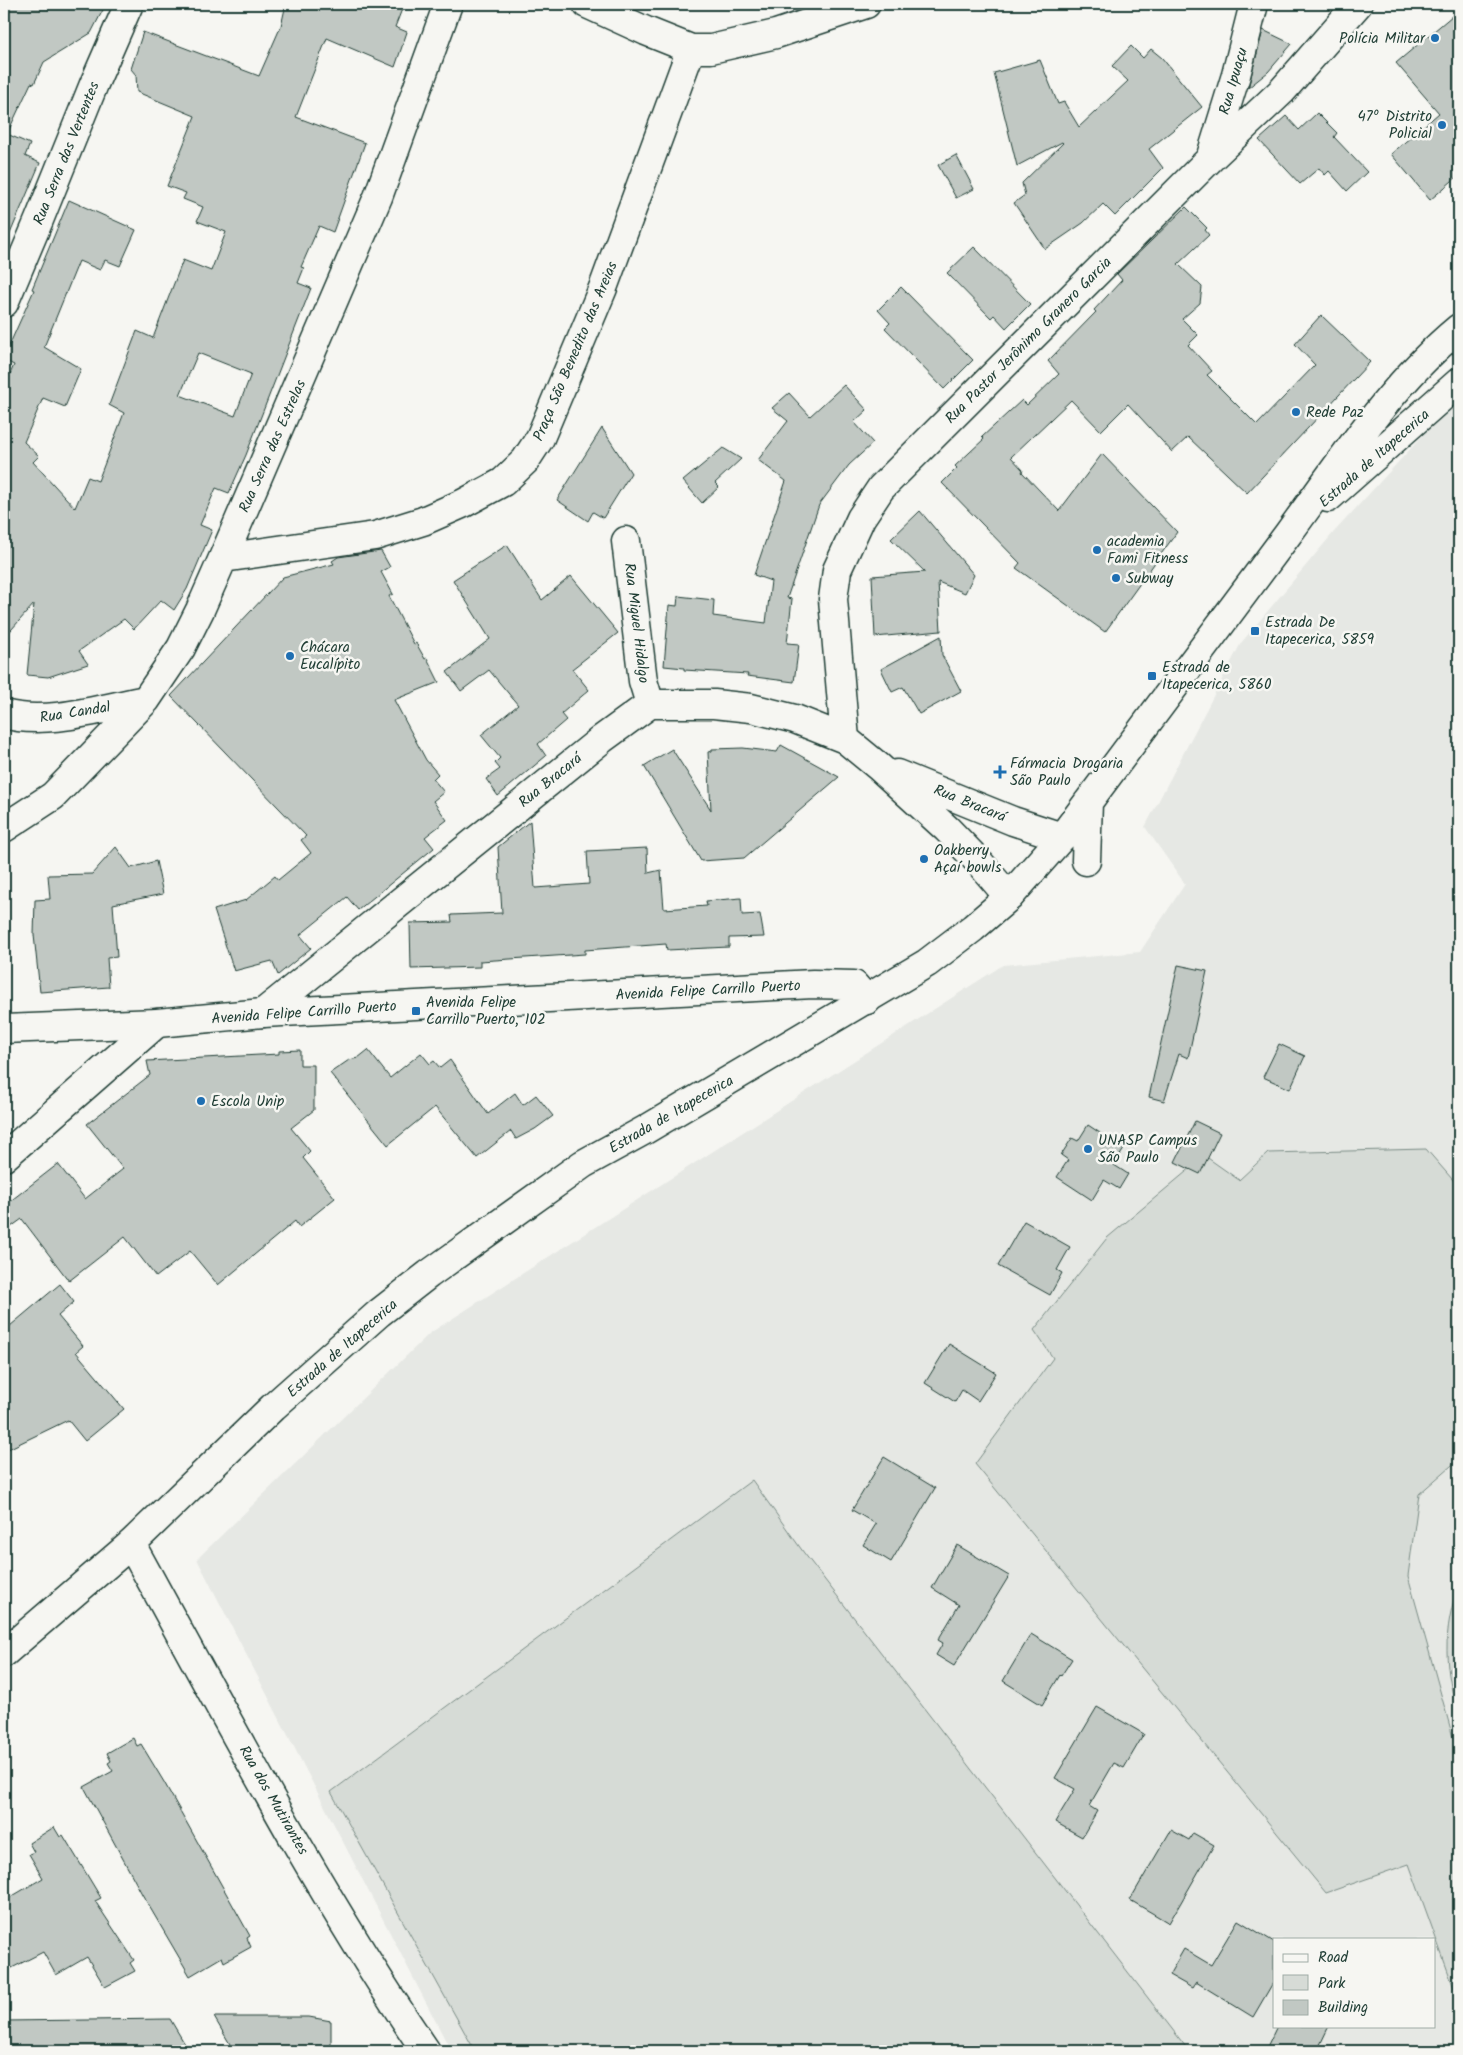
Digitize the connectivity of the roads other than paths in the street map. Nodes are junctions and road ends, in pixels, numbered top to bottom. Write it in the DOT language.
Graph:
graph roads {
  1 [pos="129,4"];
  2 [pos="448,4"];
  3 [pos="587,4"];
  4 [pos="866,4"];
  5 [pos="1254,4"];
  6 [pos="1358,4"];
  7 [pos="691,49"];
  8 [pos="1211,158"];
  9 [pos="4,303"];
  10 [pos="1459,328"];
  11 [pos="1459,382"];
  12 [pos="1288,533"];
  13 [pos="626,541"];
  14 [pos="223,558"];
  15 [pos="146,700"];
  16 [pos="650,704"];
  17 [pos="4,714"];
  18 [pos="845,739"];
  19 [pos="879,767"];
  20 [pos="1088,802"];
  21 [pos="4,828"];
  22 [pos="1062,837"];
  23 [pos="1086,861"];
  24 [pos="1009,897"];
  25 [pos="867,1000"];
  26 [pos="263,1013"];
  27 [pos="157,1023"];
  28 [pos="4,1029"];
  29 [pos="4,1157"];
  30 [pos="131,1544"];
  31 [pos="4,1653"];
  32 [pos="426,2051"];
  1 -- 9 [label="street, Rua Serra das Vertentes"];
  2 -- 14 [label="street, Rua Serra das Estrelas"];
  3 -- 7 [label="street"];
  4 -- 7 [label="street"];
  5 -- 8 [label="street, Rua Ipuaçu"];
  6 -- 8 [label="street, Rua Pastor Jerônimo Granero Garcia"];
  7 -- 14 [label="street, Praça São Benedito das Areias"];
  8 -- 18 [label="street, Rua Pastor Jerônimo Granero Garcia"];
  10 -- 12 [label="street, Estrada de Itapecerica"];
  11 -- 12 [label="street, Estrada de Itapecerica"];
  12 -- 20 [label="street, Estrada de Itapecerica"];
  13 -- 16 [label="street, Rua Miguel Hidalgo"];
  14 -- 15 [label="street, Rua Serra das Estrelas"];
  15 -- 17 [label="street, Rua Candal"];
  15 -- 21 [label="street, Rua Serra das Estrelas"];
  16 -- 18 [label="street, Rua Bracará"];
  16 -- 26 [label="street, Rua Bracará"];
  18 -- 19 [label="street, Rua Bracará"];
  19 -- 22 [label="street, Rua Bracará"];
  19 -- 24 [label="street, Rua Bracará"];
  20 -- 22 [label="street, Estrada de Itapecerica"];
  20 -- 23 [label="street"];
  22 -- 24 [label="street, Estrada de Itapecerica"];
  24 -- 25 [label="street, Estrada de Itapecerica"];
  25 -- 26 [label="street, Avenida Felipe Carrillo Puerto"];
  25 -- 30 [label="street, Estrada de Itapecerica"];
  26 -- 27 [label="street, Avenida Felipe Carrillo Puerto"];
  27 -- 28 [label="street, Avenida Felipe Carrillo Puerto"];
  27 -- 29 [label="street"];
  30 -- 31 [label="street, Estrada de Itapecerica"];
  30 -- 32 [label="street, Rua dos Mutirantes"];
}
